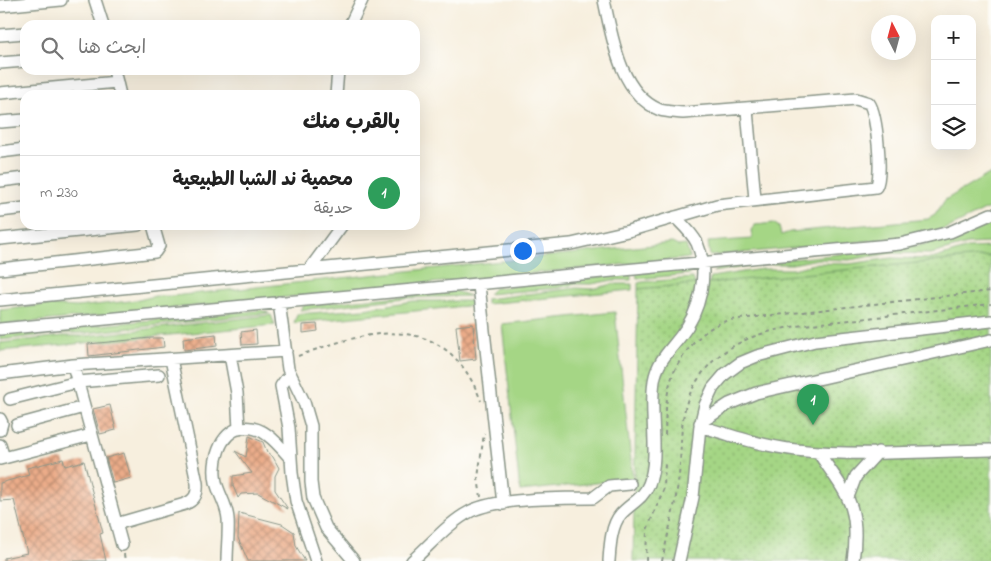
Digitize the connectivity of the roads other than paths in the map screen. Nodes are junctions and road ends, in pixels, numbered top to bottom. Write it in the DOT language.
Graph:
graph roads {
  1 [pos="61,0"];
  2 [pos="95,0"];
  3 [pos="362,0"];
  4 [pos="604,0"];
  5 [pos="0,6"];
  6 [pos="101,20"];
  7 [pos="352,20"];
  8 [pos="20,33"];
  9 [pos="0,35"];
  10 [pos="20,61"];
  11 [pos="0,63"];
  12 [pos="115,75"];
  13 [pos="338,75"];
  14 [pos="117,82"];
  15 [pos="39,90"];
  16 [pos="119,90"];
  17 [pos="336,90"];
  18 [pos="20,92"];
  19 [pos="0,94"];
  20 [pos="747,110"];
  21 [pos="20,120"];
  22 [pos="0,122"];
  23 [pos="20,150"];
  24 [pos="0,152"];
  25 [pos="20,179"];
  26 [pos="0,181"];
  27 [pos="754,199"];
  28 [pos="20,209"];
  29 [pos="0,211"];
  30 [pos="991,214"];
  31 [pos="675,217"];
  32 [pos="89,230"];
  33 [pos="154,230"];
  34 [pos="338,230"];
  35 [pos="0,239"];
  36 [pos="699,263"];
  37 [pos="0,270"];
  38 [pos="309,270"];
  39 [pos="480,285"];
  40 [pos="0,300"];
  41 [pos="282,302"];
  42 [pos="991,321"];
  43 [pos="0,329"];
  44 [pos="991,340"];
  45 [pos="234,355"];
  46 [pos="286,356"];
  47 [pos="171,359"];
  48 [pos="74,365"];
  49 [pos="0,374"];
  50 [pos="160,376"];
  51 [pos="291,377"];
  52 [pos="78,382"];
  53 [pos="10,398"];
  54 [pos="84,407"];
  55 [pos="0,419"];
  56 [pos="700,424"];
  57 [pos="17,425"];
  58 [pos="239,429"];
  59 [pos="0,430"];
  60 [pos="91,435"];
  61 [pos="0,445"];
  62 [pos="991,450"];
  63 [pos="818,452"];
  64 [pos="878,452"];
  65 [pos="2,459"];
  66 [pos="291,459"];
  67 [pos="630,484"];
  68 [pos="848,497"];
  69 [pos="503,504"];
  70 [pos="116,524"];
  71 [pos="122,545"];
  72 [pos="227,561"];
  73 [pos="316,561"];
  74 [pos="354,561"];
  75 [pos="412,561"];
  76 [pos="609,561"];
  77 [pos="679,561"];
  78 [pos="853,561"];
  1 -- 5 [label="street"];
  2 -- 6 [label="street"];
  3 -- 7 [label="street"];
  4 -- 20 [label="street"];
  8 -- 9 [label="street"];
  10 -- 11 [label="street"];
  12 -- 14 [label="street"];
  13 -- 17 [label="street"];
  14 -- 15 [label="street"];
  14 -- 16 [label="street"];
  18 -- 19 [label="street"];
  20 -- 27 [label="street"];
  20 -- 27 [label="street"];
  21 -- 22 [label="street"];
  23 -- 24 [label="street"];
  25 -- 26 [label="street"];
  27 -- 31 [label="street"];
  28 -- 29 [label="street"];
  30 -- 36 [label="street"];
  31 -- 36 [label="street"];
  31 -- 38 [label="street"];
  32 -- 35 [label="street"];
  33 -- 37 [label="street"];
  34 -- 38 [label="street"];
  36 -- 39 [label="street"];
  36 -- 76 [label="street"];
  38 -- 40 [label="street"];
  39 -- 41 [label="street"];
  39 -- 69 [label="street"];
  41 -- 43 [label="street"];
  41 -- 46 [label="street"];
  42 -- 56 [label="street"];
  44 -- 56 [label="street"];
  45 -- 46 [label="street"];
  45 -- 47 [label="street"];
  45 -- 58 [label="street"];
  46 -- 51 [label="street"];
  47 -- 48 [label="street"];
  47 -- 70 [label="street"];
  48 -- 49 [label="street"];
  48 -- 52 [label="street"];
  50 -- 52 [label="street"];
  51 -- 66 [label="street"];
  51 -- 74 [label="street"];
  52 -- 53 [label="street"];
  52 -- 54 [label="street"];
  54 -- 57 [label="street"];
  54 -- 60 [label="street"];
  55 -- 59 [label="street"];
  56 -- 63 [label="street"];
  56 -- 77 [label="street"];
  58 -- 66 [label="street"];
  58 -- 72 [label="street"];
  60 -- 65 [label="street"];
  60 -- 70 [label="street"];
  61 -- 65 [label="street"];
  62 -- 64 [label="street"];
  63 -- 64 [label="street"];
  63 -- 68 [label="street"];
  64 -- 68 [label="street"];
  66 -- 73 [label="street"];
  67 -- 69 [label="street"];
  68 -- 78 [label="street"];
  69 -- 75 [label="street"];
  70 -- 71 [label="street"];
}
